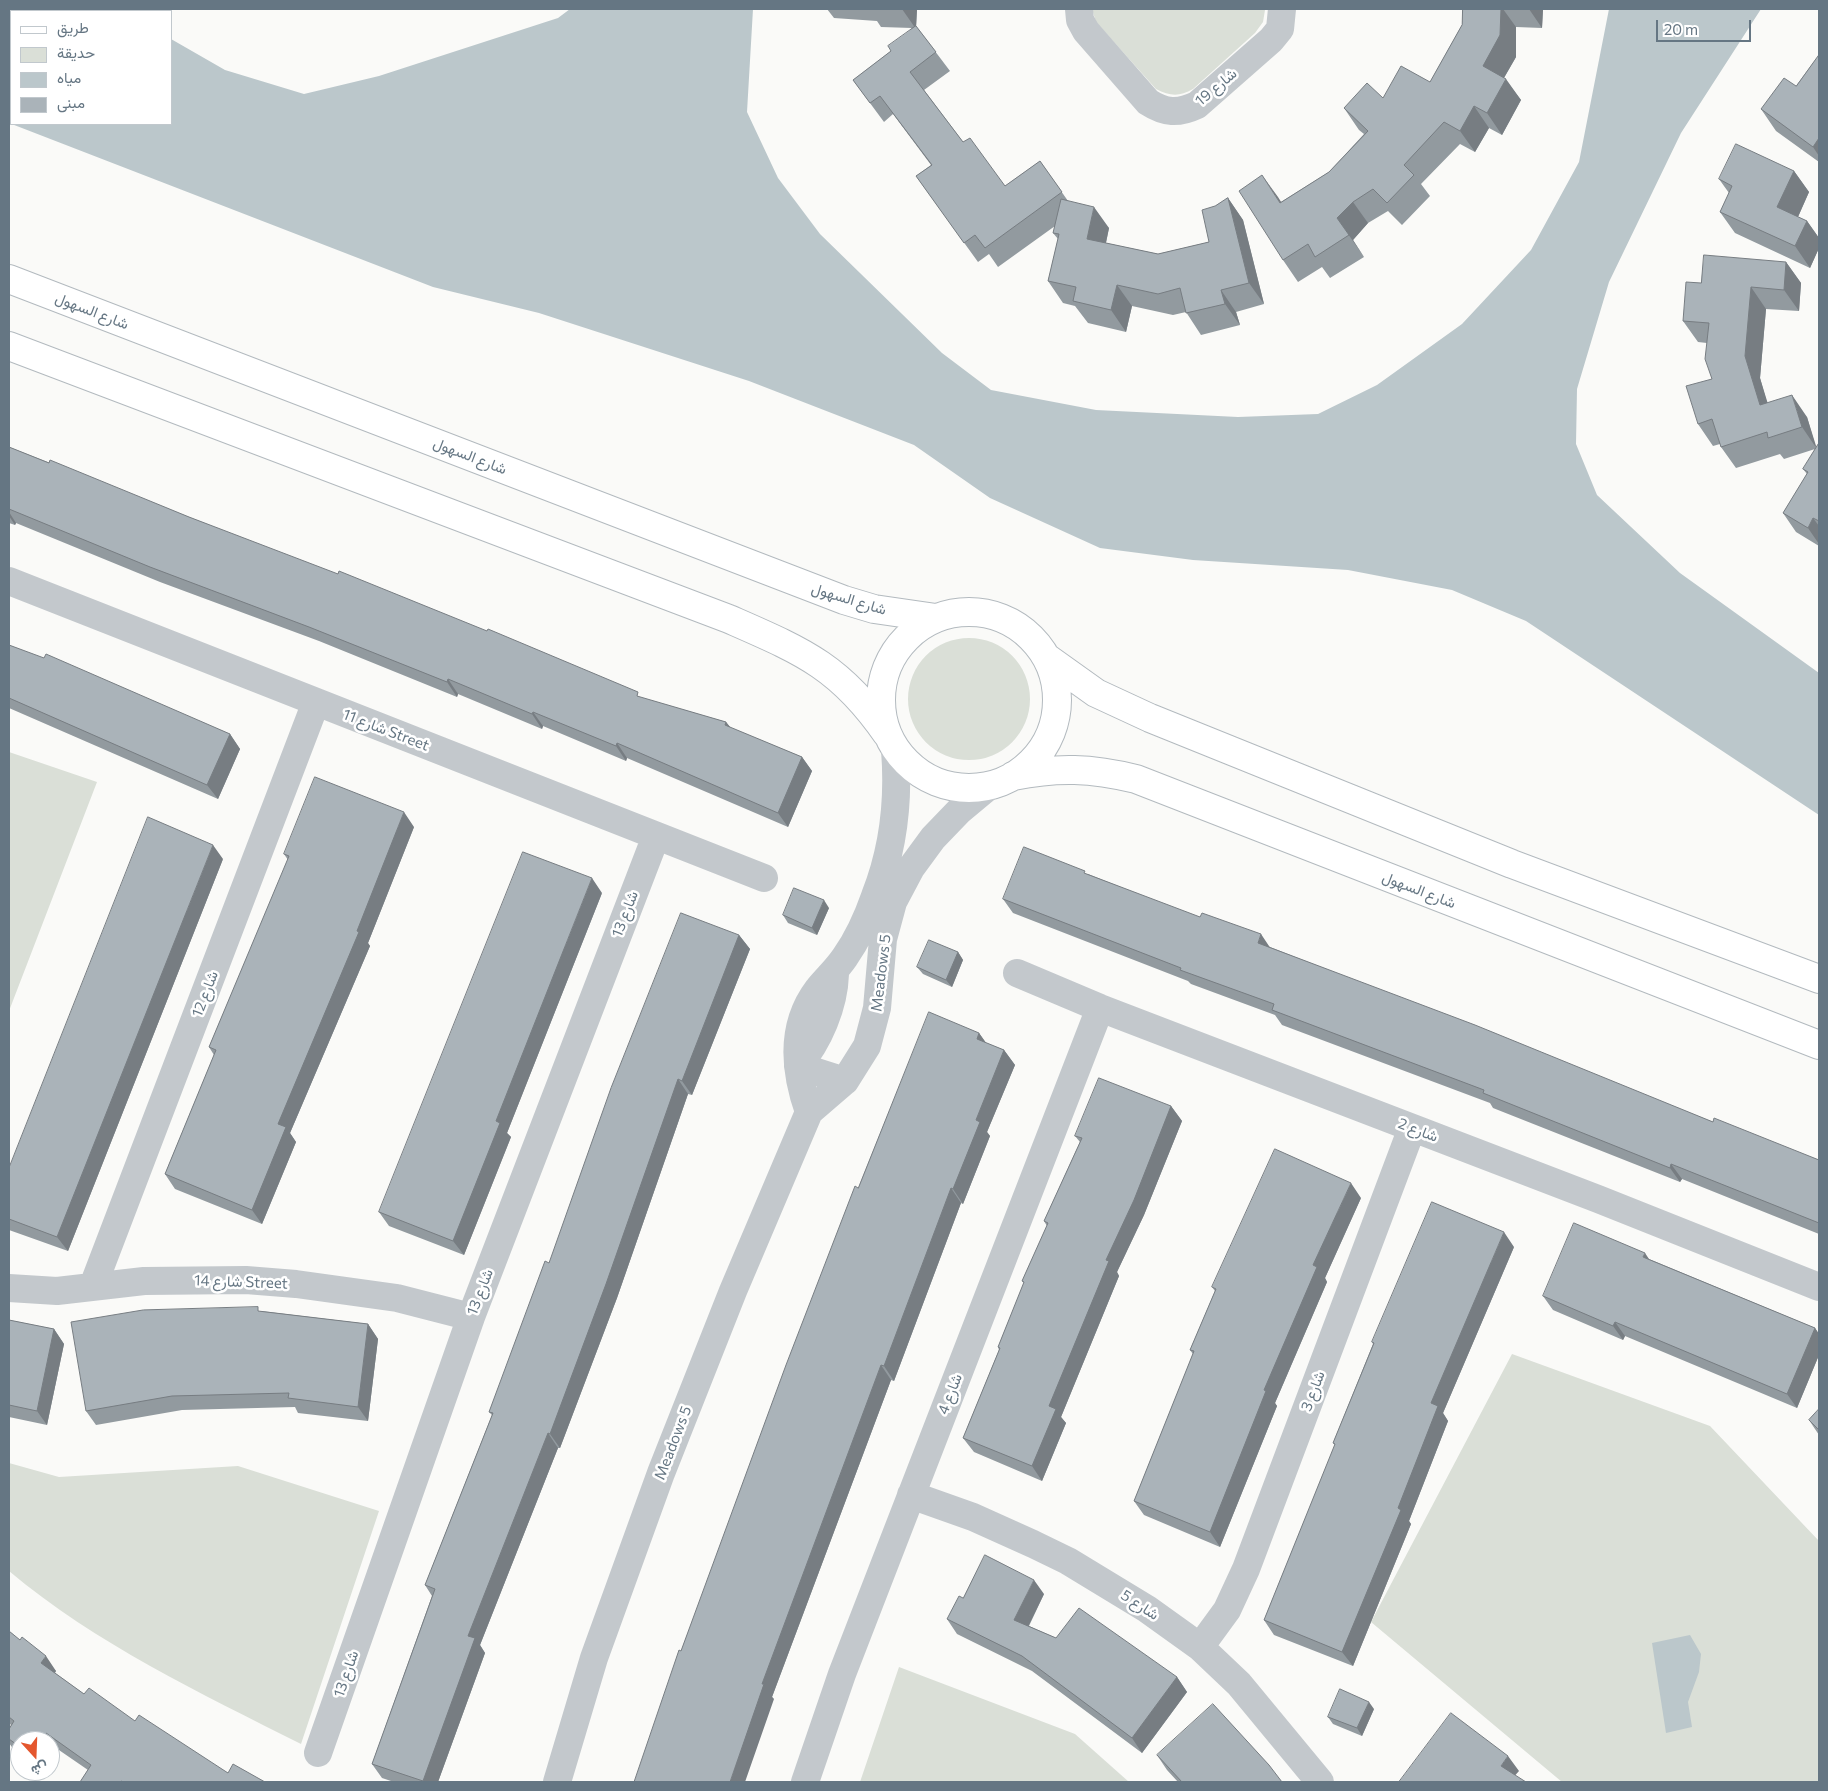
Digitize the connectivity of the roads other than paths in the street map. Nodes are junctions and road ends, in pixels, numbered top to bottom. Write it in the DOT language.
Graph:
graph roads {
  1 [pos="1079,9"];
  2 [pos="1282,9"];
  3 [pos="9,279"];
  4 [pos="9,346"];
  5 [pos="9,581"];
  6 [pos="936,618"];
  7 [pos="1047,658"];
  8 [pos="316,702"];
  9 [pos="891,742"];
  10 [pos="1001,781"];
  11 [pos="656,836"];
  12 [pos="764,878"];
  13 [pos="835,972"];
  14 [pos="1017,973"];
  15 [pos="1819,980"];
  16 [pos="878,988"];
  17 [pos="1100,1008"];
  18 [pos="1819,1045"];
  19 [pos="798,1066"];
  20 [pos="844,1081"];
  21 [pos="809,1112"];
  22 [pos="1412,1128"];
  23 [pos="93,1286"];
  24 [pos="1819,1287"];
  25 [pos="9,1288"];
  26 [pos="471,1317"];
  27 [pos="911,1495"];
  28 [pos="1200,1647"];
  29 [pos="318,1753"];
  30 [pos="557,1782"];
  31 [pos="805,1782"];
  32 [pos="1320,1782"];
  1 -- 2 [label="street, شارع 19"];
  3 -- 6 [label="main road, شارع السهول"];
  4 -- 9 [label="main road"];
  5 -- 8 [label="street, شارع 11 Street"];
  6 -- 7 [label="main road"];
  6 -- 9 [label="main road"];
  7 -- 10 [label="main road"];
  7 -- 15 [label="main road"];
  8 -- 11 [label="street, شارع 11 Street"];
  8 -- 23 [label="street, شارع 12"];
  9 -- 10 [label="main road"];
  9 -- 13 [label="street, Meadows 5"];
  10 -- 16 [label="street, Meadows 5"];
  10 -- 18 [label="main road, شارع السهول"];
  11 -- 12 [label="street, شارع 11 Street"];
  11 -- 26 [label="street, شارع 13"];
  13 -- 16 [label="street"];
  13 -- 19 [label="street, Meadows 5"];
  14 -- 17 [label="street, شارع 2"];
  16 -- 20 [label="street, Meadows 5"];
  17 -- 22 [label="street, شارع 2"];
  17 -- 27 [label="street, شارع 4"];
  19 -- 20 [label="street"];
  19 -- 21 [label="street"];
  20 -- 21 [label="street, Meadows 5"];
  21 -- 30 [label="street, Meadows 5"];
  22 -- 24 [label="street, شارع 2"];
  22 -- 28 [label="street, شارع 3"];
  23 -- 25 [label="street, شارع 14 Street"];
  23 -- 26 [label="street, شارع 14 Street"];
  26 -- 29 [label="street, شارع 13"];
  27 -- 28 [label="street, شارع 5"];
  27 -- 31 [label="street, شارع 4"];
  28 -- 32 [label="street, شارع 5"];
}
